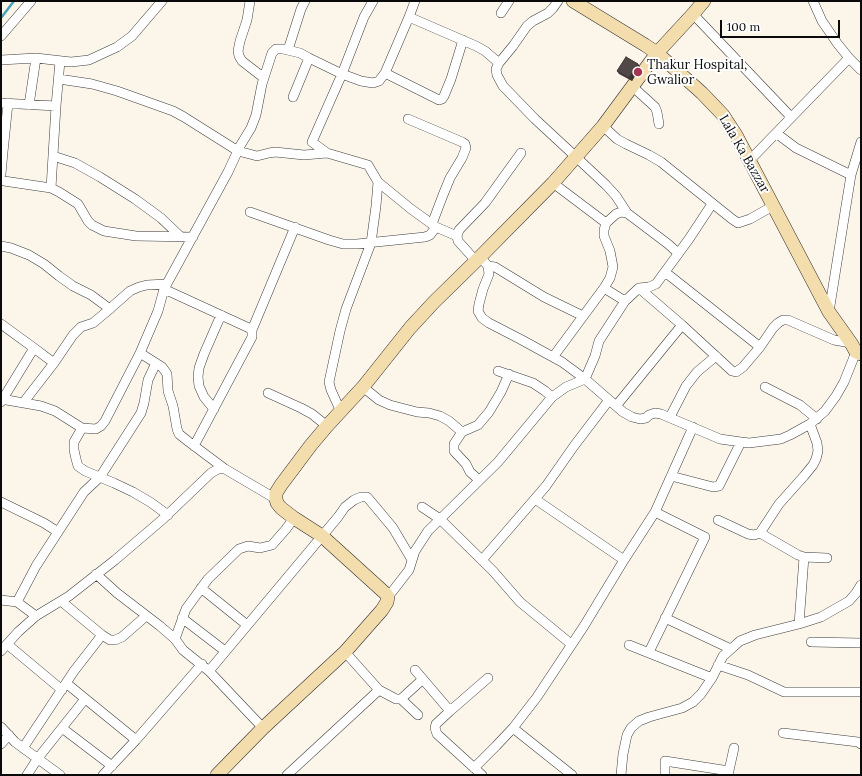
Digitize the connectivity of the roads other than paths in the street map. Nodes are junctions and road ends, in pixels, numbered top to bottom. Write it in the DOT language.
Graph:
graph roads {
  1 [pos="31,1"];
  2 [pos="162,1"];
  3 [pos="250,1"];
  4 [pos="305,1"];
  5 [pos="373,1"];
  6 [pos="415,1"];
  7 [pos="509,1"];
  8 [pos="558,1"];
  9 [pos="704,1"];
  10 [pos="812,1"];
  11 [pos="576,2"];
  12 [pos="501,12"];
  13 [pos="693,14"];
  14 [pos="410,17"];
  15 [pos="1,36"];
  16 [pos="463,40"];
  17 [pos="288,50"];
  18 [pos="657,54"];
  19 [pos="36,58"];
  20 [pos="309,58"];
  21 [pos="848,58"];
  22 [pos="1,60"];
  23 [pos="60,61"];
  24 [pos="499,63"];
  25 [pos="861,70"];
  26 [pos="385,73"];
  27 [pos="342,74"];
  28 [pos="58,78"];
  29 [pos="264,78"];
  30 [pos="632,87"];
  31 [pos="293,97"];
  32 [pos="4,103"];
  33 [pos="30,105"];
  34 [pos="56,106"];
  35 [pos="791,117"];
  36 [pos="408,119"];
  37 [pos="659,124"];
  38 [pos="604,126"];
  39 [pos="776,133"];
  40 [pos="861,142"];
  41 [pos="2,151"];
  42 [pos="238,151"];
  43 [pos="327,153"];
  44 [pos="521,154"];
  45 [pos="53,156"];
  46 [pos="576,157"];
  47 [pos="749,161"];
  48 [pos="1,174"];
  49 [pos="851,175"];
  50 [pos="1,180"];
  51 [pos="378,182"];
  52 [pos="553,182"];
  53 [pos="51,188"];
  54 [pos="712,204"];
  55 [pos="773,206"];
  56 [pos="250,212"];
  57 [pos="627,213"];
  58 [pos="606,223"];
  59 [pos="434,225"];
  60 [pos="295,227"];
  61 [pos="457,236"];
  62 [pos="181,237"];
  63 [pos="193,237"];
  64 [pos="371,243"];
  65 [pos="1,246"];
  66 [pos="678,253"];
  67 [pos="481,261"];
  68 [pos="665,272"];
  69 [pos="166,286"];
  70 [pos="604,288"];
  71 [pos="639,288"];
  72 [pos="626,301"];
  73 [pos="110,309"];
  74 [pos="829,312"];
  75 [pos="222,315"];
  76 [pos="583,316"];
  77 [pos="1,324"];
  78 [pos="682,325"];
  79 [pos="252,330"];
  80 [pos="760,347"];
  81 [pos="34,348"];
  82 [pos="856,350"];
  83 [pos="140,353"];
  84 [pos="716,356"];
  85 [pos="553,357"];
  86 [pos="54,363"];
  87 [pos="156,363"];
  88 [pos="498,371"];
  89 [pos="509,374"];
  90 [pos="585,379"];
  91 [pos="363,387"];
  92 [pos="765,388"];
  93 [pos="268,393"];
  94 [pos="552,397"];
  95 [pos="1,400"];
  96 [pos="23,403"];
  97 [pos="613,403"];
  98 [pos="214,410"];
  99 [pos="341,412"];
  100 [pos="670,417"];
  101 [pos="813,421"];
  102 [pos="327,426"];
  103 [pos="82,428"];
  104 [pos="693,428"];
  105 [pos="462,432"];
  106 [pos="741,442"];
  107 [pos="194,446"];
  108 [pos="225,468"];
  109 [pos="671,476"];
  110 [pos="100,477"];
  111 [pos="479,480"];
  112 [pos="276,499"];
  113 [pos="535,499"];
  114 [pos="1,502"];
  115 [pos="422,507"];
  116 [pos="655,512"];
  117 [pos="168,515"];
  118 [pos="294,518"];
  119 [pos="440,519"];
  120 [pos="718,520"];
  121 [pos="58,532"];
  122 [pos="760,534"];
  123 [pos="322,536"];
  124 [pos="804,557"];
  125 [pos="827,558"];
  126 [pos="412,560"];
  127 [pos="482,560"];
  128 [pos="624,560"];
  129 [pos="96,574"];
  130 [pos="861,585"];
  131 [pos="201,588"];
  132 [pos="388,597"];
  133 [pos="1,600"];
  134 [pos="61,601"];
  135 [pos="17,602"];
  136 [pos="36,616"];
  137 [pos="146,616"];
  138 [pos="182,618"];
  139 [pos="665,618"];
  140 [pos="799,624"];
  141 [pos="247,625"];
  142 [pos="102,636"];
  143 [pos="175,638"];
  144 [pos="811,642"];
  145 [pos="861,643"];
  146 [pos="571,644"];
  147 [pos="629,645"];
  148 [pos="4,648"];
  149 [pos="731,649"];
  150 [pos="225,651"];
  151 [pos="345,652"];
  152 [pos="649,652"];
  153 [pos="718,665"];
  154 [pos="205,668"];
  155 [pos="415,670"];
  156 [pos="488,678"];
  157 [pos="712,678"];
  158 [pos="424,679"];
  159 [pos="64,687"];
  160 [pos="379,690"];
  161 [pos="861,692"];
  162 [pos="85,699"];
  163 [pos="400,699"];
  164 [pos="450,711"];
  165 [pos="418,715"];
  166 [pos="1,727"];
  167 [pos="62,728"];
  168 [pos="263,728"];
  169 [pos="513,728"];
  170 [pos="783,733"];
  171 [pos="9,735"];
  172 [pos="136,740"];
  173 [pos="1,744"];
  174 [pos="861,744"];
  175 [pos="23,748"];
  176 [pos="734,748"];
  177 [pos="38,758"];
  178 [pos="112,766"];
  179 [pos="474,768"];
  180 [pos="729,773"];
  181 [pos="26,775"];
  182 [pos="60,775"];
  183 [pos="103,775"];
  184 [pos="217,775"];
  185 [pos="287,775"];
  186 [pos="482,775"];
  187 [pos="572,775"];
  188 [pos="621,775"];
  189 [pos="664,775"];
  1 -- 15 [label="street"];
  2 -- 23 [label="street"];
  3 -- 29 [label="street"];
  4 -- 17 [label="street"];
  5 -- 27 [label="street"];
  6 -- 14 [label="street"];
  7 -- 12 [label="street"];
  8 -- 24 [label="street"];
  9 -- 13 [label="street"];
  10 -- 21 [label="street"];
  11 -- 18 [label="street, Lala Ka Bazzar"];
  13 -- 18 [label="street"];
  13 -- 35 [label="street"];
  14 -- 16 [label="street"];
  14 -- 26 [label="street"];
  16 -- 24 [label="street"];
  16 -- 26 [label="street"];
  17 -- 20 [label="street"];
  17 -- 29 [label="street"];
  18 -- 30 [label="street"];
  18 -- 47 [label="street, Lala Ka Bazzar"];
  19 -- 22 [label="street"];
  19 -- 23 [label="street"];
  19 -- 33 [label="street"];
  20 -- 27 [label="street"];
  20 -- 31 [label="street"];
  21 -- 25 [label="street"];
  21 -- 35 [label="street"];
  23 -- 28 [label="street"];
  24 -- 46 [label="street"];
  26 -- 27 [label="street"];
  27 -- 43 [label="street"];
  28 -- 34 [label="street"];
  28 -- 42 [label="street"];
  29 -- 42 [label="street"];
  30 -- 37 [label="street"];
  30 -- 38 [label="street"];
  32 -- 33 [label="street"];
  32 -- 41 [label="street"];
  33 -- 34 [label="street"];
  34 -- 45 [label="street"];
  35 -- 39 [label="street"];
  36 -- 59 [label="street"];
  38 -- 46 [label="street"];
  38 -- 54 [label="street"];
  39 -- 47 [label="street"];
  39 -- 49 [label="street"];
  40 -- 49 [label="street"];
  41 -- 48 [label="street"];
  42 -- 43 [label="street"];
  42 -- 63 [label="street"];
  43 -- 51 [label="street"];
  44 -- 61 [label="street"];
  45 -- 53 [label="street"];
  45 -- 62 [label="street"];
  46 -- 52 [label="street"];
  46 -- 57 [label="street"];
  47 -- 55 [label="street, Lala Ka Bazzar"];
  49 -- 74 [label="street"];
  50 -- 53 [label="street"];
  51 -- 59 [label="street"];
  51 -- 64 [label="street"];
  52 -- 58 [label="street"];
  52 -- 67 [label="street"];
  53 -- 62 [label="street"];
  54 -- 55 [label="street"];
  54 -- 66 [label="street"];
  55 -- 74 [label="street, Lala Ka Bazzar"];
  56 -- 60 [label="street"];
  57 -- 58 [label="street"];
  57 -- 66 [label="street"];
  58 -- 70 [label="street"];
  59 -- 61 [label="street"];
  59 -- 64 [label="street"];
  60 -- 64 [label="street"];
  60 -- 79 [label="street"];
  61 -- 67 [label="street"];
  62 -- 63 [label="street"];
  63 -- 69 [label="street"];
  64 -- 99 [label="street"];
  65 -- 73 [label="street"];
  66 -- 68 [label="street"];
  67 -- 76 [label="street"];
  67 -- 85 [label="street"];
  67 -- 91 [label="street"];
  68 -- 71 [label="street"];
  68 -- 80 [label="street"];
  69 -- 73 [label="street"];
  69 -- 75 [label="street"];
  69 -- 83 [label="street"];
  70 -- 72 [label="street"];
  70 -- 76 [label="street"];
  71 -- 72 [label="street"];
  71 -- 78 [label="street"];
  72 -- 90 [label="street"];
  73 -- 86 [label="street"];
  74 -- 82 [label="street, Lala Ka Bazzar"];
  75 -- 79 [label="street"];
  75 -- 98 [label="street"];
  76 -- 85 [label="street"];
  77 -- 81 [label="street"];
  78 -- 84 [label="street"];
  78 -- 97 [label="street"];
  79 -- 98 [label="street"];
  80 -- 82 [label="street"];
  80 -- 84 [label="street"];
  81 -- 86 [label="street"];
  81 -- 95 [label="street"];
  82 -- 101 [label="street"];
  83 -- 87 [label="street"];
  83 -- 103 [label="street"];
  84 -- 100 [label="street"];
  85 -- 90 [label="street"];
  86 -- 96 [label="street"];
  87 -- 107 [label="street"];
  87 -- 110 [label="street"];
  88 -- 89 [label="street"];
  89 -- 94 [label="street"];
  89 -- 105 [label="street"];
  90 -- 94 [label="street"];
  90 -- 97 [label="street"];
  91 -- 99 [label="street"];
  91 -- 105 [label="street"];
  92 -- 101 [label="street"];
  93 -- 102 [label="street"];
  94 -- 111 [label="street"];
  95 -- 96 [label="street"];
  96 -- 103 [label="street"];
  97 -- 100 [label="street"];
  97 -- 113 [label="street"];
  98 -- 107 [label="street"];
  99 -- 102 [label="street"];
  100 -- 104 [label="street"];
  101 -- 106 [label="street"];
  101 -- 122 [label="street"];
  102 -- 112 [label="street"];
  103 -- 110 [label="street"];
  104 -- 106 [label="street"];
  104 -- 109 [label="street"];
  105 -- 111 [label="street"];
  106 -- 109 [label="street"];
  107 -- 108 [label="street"];
  108 -- 112 [label="street"];
  108 -- 117 [label="street"];
  109 -- 116 [label="street"];
  110 -- 117 [label="street"];
  110 -- 121 [label="street"];
  111 -- 119 [label="street"];
  112 -- 118 [label="street"];
  113 -- 127 [label="street"];
  113 -- 128 [label="street"];
  114 -- 121 [label="street"];
  115 -- 119 [label="street"];
  116 -- 128 [label="street"];
  116 -- 139 [label="street"];
  117 -- 129 [label="street"];
  118 -- 123 [label="street"];
  118 -- 131 [label="street"];
  119 -- 126 [label="street"];
  119 -- 127 [label="street"];
  120 -- 122 [label="street"];
  121 -- 135 [label="street"];
  122 -- 124 [label="street"];
  123 -- 126 [label="street"];
  123 -- 132 [label="street"];
  123 -- 141 [label="street"];
  124 -- 125 [label="street"];
  124 -- 140 [label="street"];
  126 -- 132 [label="street"];
  127 -- 146 [label="street"];
  128 -- 146 [label="street"];
  129 -- 134 [label="street"];
  129 -- 137 [label="street"];
  130 -- 140 [label="street"];
  131 -- 138 [label="street"];
  131 -- 141 [label="street"];
  132 -- 151 [label="street"];
  133 -- 135 [label="street"];
  134 -- 136 [label="street"];
  134 -- 142 [label="street"];
  135 -- 136 [label="street"];
  136 -- 148 [label="street"];
  137 -- 142 [label="street"];
  137 -- 143 [label="street"];
  138 -- 143 [label="street"];
  138 -- 150 [label="street"];
  139 -- 149 [label="street"];
  139 -- 152 [label="street"];
  140 -- 149 [label="street"];
  141 -- 150 [label="street"];
  142 -- 159 [label="street"];
  143 -- 154 [label="street"];
  144 -- 145 [label="street"];
  146 -- 169 [label="street"];
  147 -- 152 [label="street"];
  148 -- 159 [label="street"];
  149 -- 153 [label="street"];
  150 -- 154 [label="street"];
  151 -- 160 [label="street"];
  151 -- 168 [label="street"];
  152 -- 157 [label="street"];
  153 -- 157 [label="street"];
  153 -- 161 [label="street"];
  154 -- 168 [label="street"];
  154 -- 172 [label="street"];
  155 -- 158 [label="street"];
  156 -- 164 [label="street"];
  157 -- 188 [label="street"];
  158 -- 163 [label="street"];
  158 -- 164 [label="street"];
  159 -- 162 [label="street"];
  159 -- 175 [label="street"];
  160 -- 163 [label="street"];
  160 -- 185 [label="street"];
  162 -- 167 [label="street"];
  162 -- 172 [label="street"];
  163 -- 165 [label="street"];
  164 -- 179 [label="street"];
  166 -- 171 [label="street"];
  167 -- 177 [label="street"];
  167 -- 178 [label="street"];
  168 -- 184 [label="street"];
  169 -- 179 [label="street"];
  169 -- 187 [label="street"];
  170 -- 174 [label="street"];
  171 -- 173 [label="street"];
  171 -- 175 [label="street"];
  172 -- 178 [label="street"];
  175 -- 177 [label="street"];
  176 -- 180 [label="street"];
  177 -- 181 [label="street"];
  177 -- 182 [label="street"];
  178 -- 183 [label="street"];
  179 -- 186 [label="street"];
  180 -- 189 [label="street"];
}
